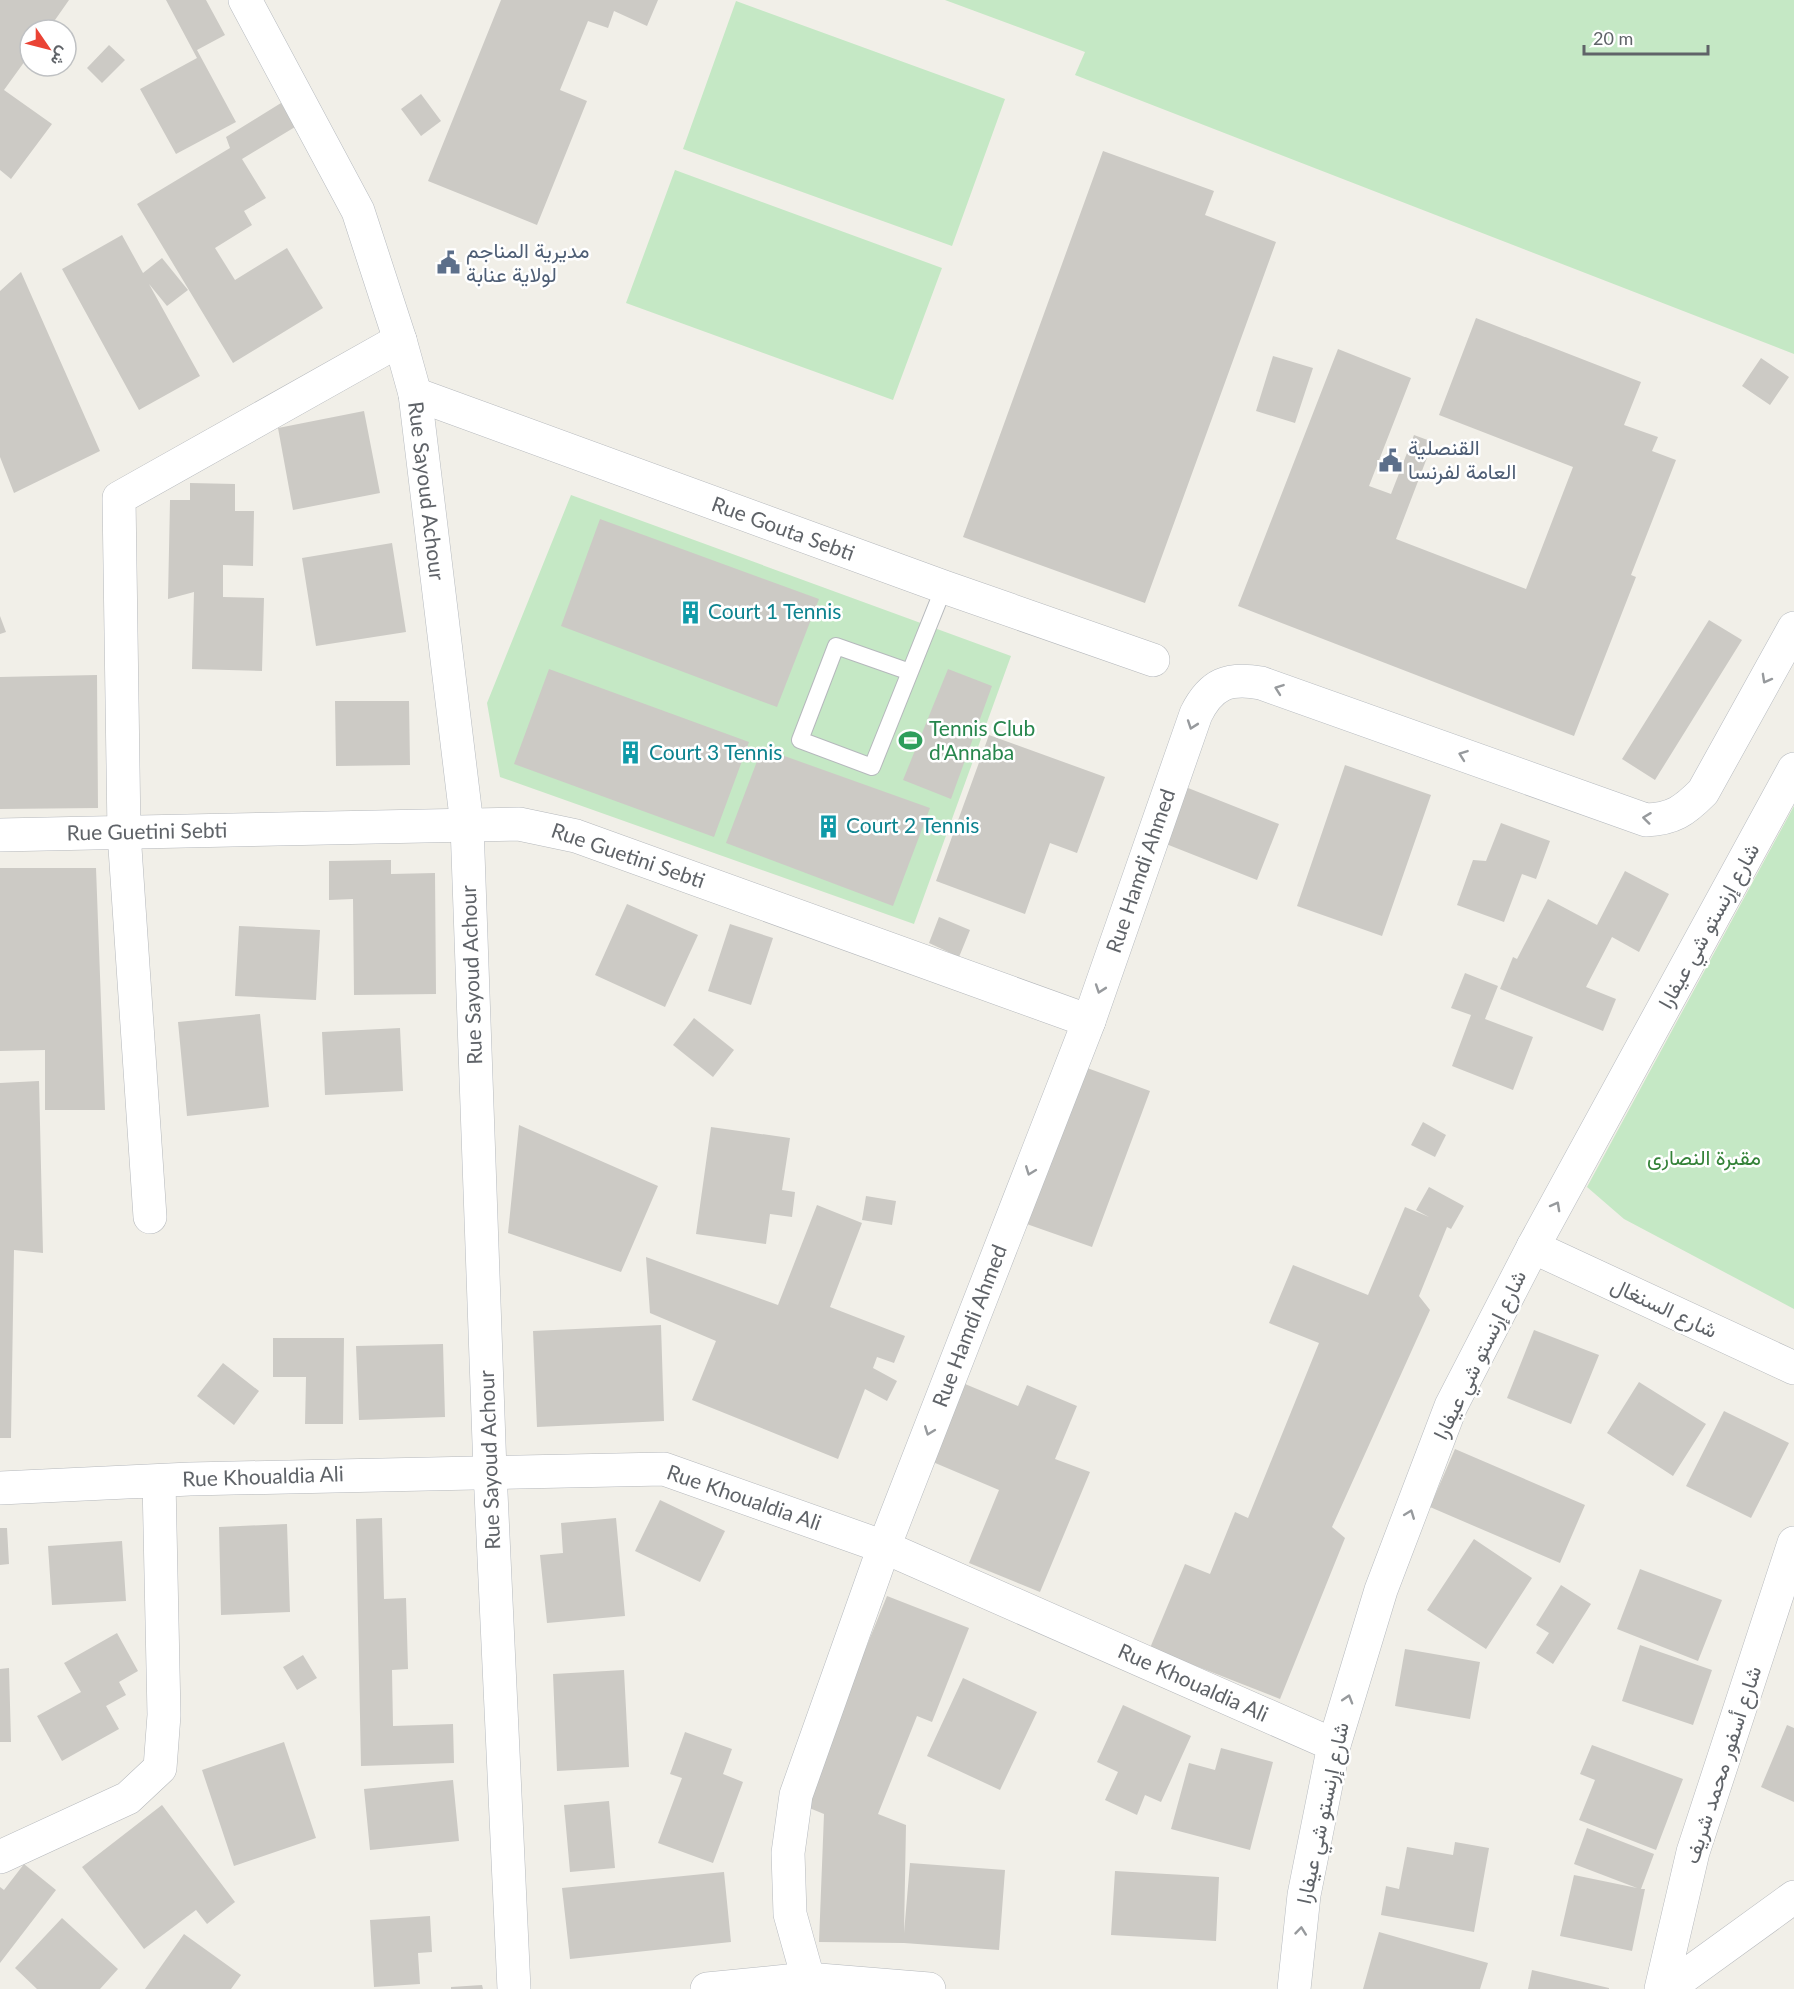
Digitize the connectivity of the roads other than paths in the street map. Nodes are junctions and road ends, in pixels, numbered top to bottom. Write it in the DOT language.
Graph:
graph roads {
  1 [pos="245,0"];
  2 [pos="400,340"];
  3 [pos="415,394"];
  4 [pos="944,587"];
  5 [pos="1794,628"];
  6 [pos="1153,660"];
  7 [pos="910,672"];
  8 [pos="1794,769"];
  9 [pos="467,825"];
  10 [pos="124,833"];
  11 [pos="0,835"];
  12 [pos="1089,1021"];
  13 [pos="150,1217"];
  14 [pos="1533,1247"];
  15 [pos="1794,1368"];
  16 [pos="490,1471"];
  17 [pos="159,1481"];
  18 [pos="0,1488"];
  19 [pos="1794,1543"];
  20 [pos="884,1547"];
  21 [pos="1334,1745"];
  22 [pos="0,1857"];
  23 [pos="1794,1897"];
  24 [pos="809,1984"];
  25 [pos="514,1989"];
  26 [pos="708,1989"];
  27 [pos="929,1989"];
  28 [pos="1294,1989"];
  29 [pos="1661,1989"];
  30 [pos="1668,1989"];
  1 -- 2 [label="street, Rue Sayoud Achour"];
  2 -- 3 [label="street, Rue Sayoud Achour"];
  2 -- 10 [label="street"];
  3 -- 4 [label="street, Rue Gouta Sebti"];
  3 -- 9 [label="street, Rue Sayoud Achour"];
  4 -- 6 [label="street, Rue Gouta Sebti"];
  4 -- 7 [label="lane"];
  5 -- 12 [label="street, Rue Hamdi Ahmed, one-way"];
  7 -- 7 [label="lane"];
  14 -- 8 [label="street, شارع إرنستو شي عيفارا, one-way"];
  9 -- 10 [label="street, Rue Guetini Sebti"];
  9 -- 12 [label="street, Rue Guetini Sebti"];
  9 -- 16 [label="street, Rue Sayoud Achour"];
  10 -- 11 [label="street, Rue Guetini Sebti"];
  10 -- 13 [label="street"];
  12 -- 20 [label="street, Rue Hamdi Ahmed, one-way"];
  14 -- 15 [label="street, شارع السنغال"];
  21 -- 14 [label="street, شارع إرنستو شي عيفارا, one-way"];
  16 -- 17 [label="street, Rue Khoualdia Ali"];
  16 -- 20 [label="street, Rue Khoualdia Ali"];
  16 -- 25 [label="street, Rue Sayoud Achour"];
  17 -- 18 [label="street, Rue Khoualdia Ali"];
  17 -- 22 [label="street"];
  19 -- 29 [label="street, شارع أسفور محمد شريف"];
  20 -- 21 [label="street, Rue Khoualdia Ali"];
  20 -- 24 [label="street, Rue Hamdi Ahmed"];
  28 -- 21 [label="street, شارع إرنستو شي عيفارا, one-way"];
  23 -- 30 [label="street"];
  24 -- 26 [label="street"];
  24 -- 27 [label="street"];
}
